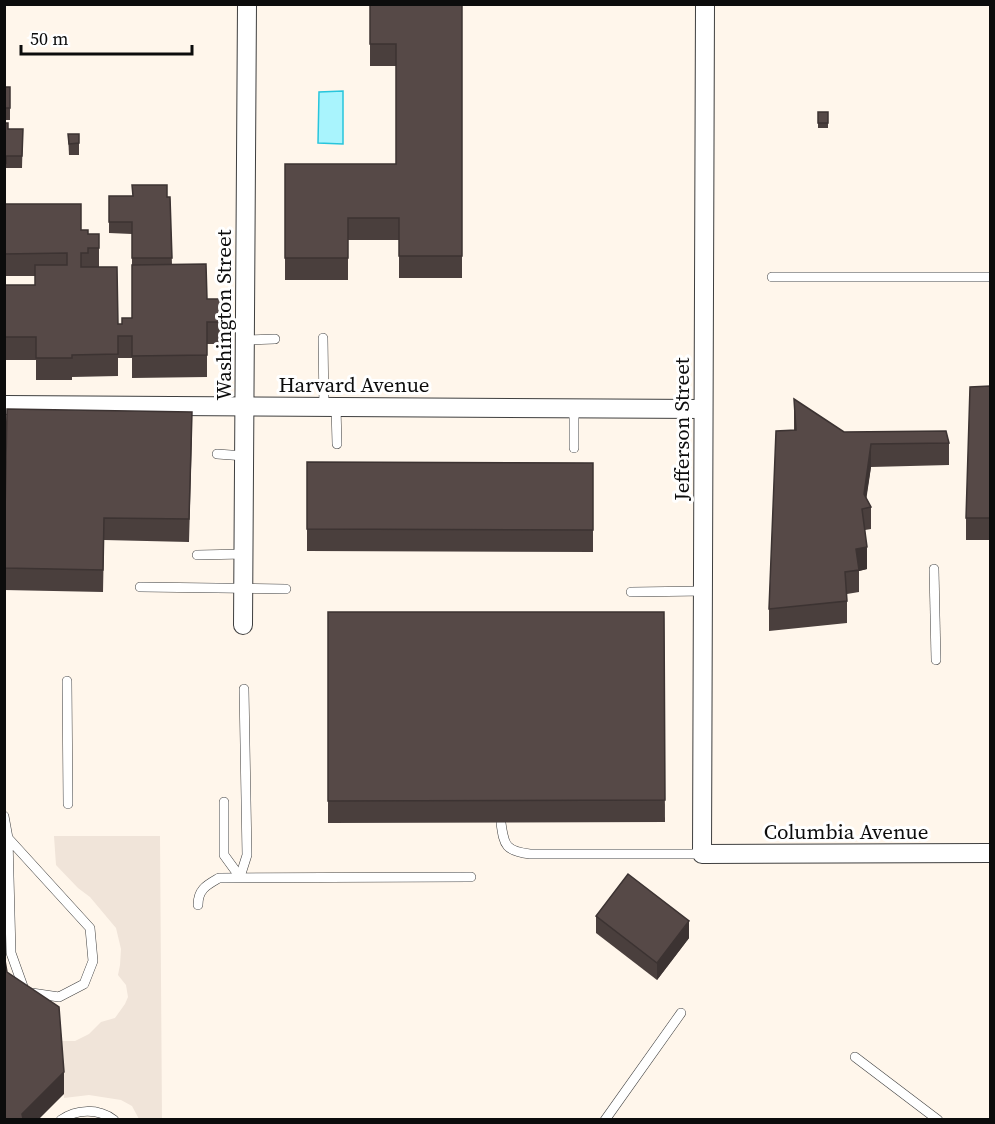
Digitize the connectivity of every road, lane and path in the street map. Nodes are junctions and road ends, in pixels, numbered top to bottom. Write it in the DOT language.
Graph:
graph roads {
  1 [pos="247,4"];
  2 [pos="705,4"];
  3 [pos="772,277"];
  4 [pos="990,278"];
  5 [pos="323,338"];
  6 [pos="275,339"];
  7 [pos="245,340"];
  8 [pos="4,405"];
  9 [pos="245,406"];
  10 [pos="330,407"];
  11 [pos="574,407"];
  12 [pos="704,409"];
  13 [pos="337,444"];
  14 [pos="574,448"];
  15 [pos="218,454"];
  16 [pos="244,456"];
  17 [pos="244,554"];
  18 [pos="197,555"];
  19 [pos="934,569"];
  20 [pos="140,586"];
  21 [pos="244,588"];
  22 [pos="286,589"];
  23 [pos="703,591"];
  24 [pos="631,592"];
  25 [pos="243,625"];
  26 [pos="936,660"];
  27 [pos="67,681"];
  28 [pos="244,689"];
  29 [pos="224,802"];
  30 [pos="68,804"];
  31 [pos="4,816"];
  32 [pos="501,823"];
  33 [pos="8,838"];
  34 [pos="990,853"];
  35 [pos="702,854"];
  36 [pos="240,877"];
  37 [pos="471,877"];
  38 [pos="198,905"];
  39 [pos="681,1013"];
  40 [pos="855,1057"];
  41 [pos="61,1119"];
  42 [pos="114,1119"];
  43 [pos="605,1119"];
  44 [pos="938,1119"];
  1 -- 7 [label="street, Washington Street"];
  2 -- 12 [label="street, Jefferson Street"];
  3 -- 4 [label="lane"];
  5 -- 10 [label="lane"];
  6 -- 7 [label="lane"];
  7 -- 9 [label="street, Washington Street"];
  8 -- 9 [label="street, Harvard Avenue"];
  9 -- 10 [label="street, Harvard Avenue"];
  9 -- 16 [label="street, Washington Street"];
  10 -- 11 [label="street, Harvard Avenue"];
  10 -- 13 [label="lane"];
  11 -- 12 [label="street, Harvard Avenue"];
  11 -- 14 [label="lane"];
  12 -- 23 [label="street, Jefferson Street"];
  15 -- 16 [label="lane"];
  16 -- 17 [label="street, Washington Street"];
  17 -- 18 [label="lane"];
  17 -- 21 [label="street, Washington Street"];
  19 -- 26 [label="lane"];
  20 -- 21 [label="lane"];
  21 -- 22 [label="lane"];
  21 -- 25 [label="street, Washington Street"];
  23 -- 24 [label="lane"];
  23 -- 35 [label="street, Jefferson Street"];
  27 -- 30 [label="lane"];
  28 -- 36 [label="lane"];
  29 -- 36 [label="lane"];
  31 -- 33 [label="lane"];
  32 -- 35 [label="lane"];
  33 -- 33 [label="lane"];
  34 -- 35 [label="street, Columbia Avenue"];
  36 -- 37 [label="lane"];
  36 -- 38 [label="lane"];
  39 -- 43 [label="lane"];
  40 -- 44 [label="lane"];
  41 -- 42 [label="lane"];
}
